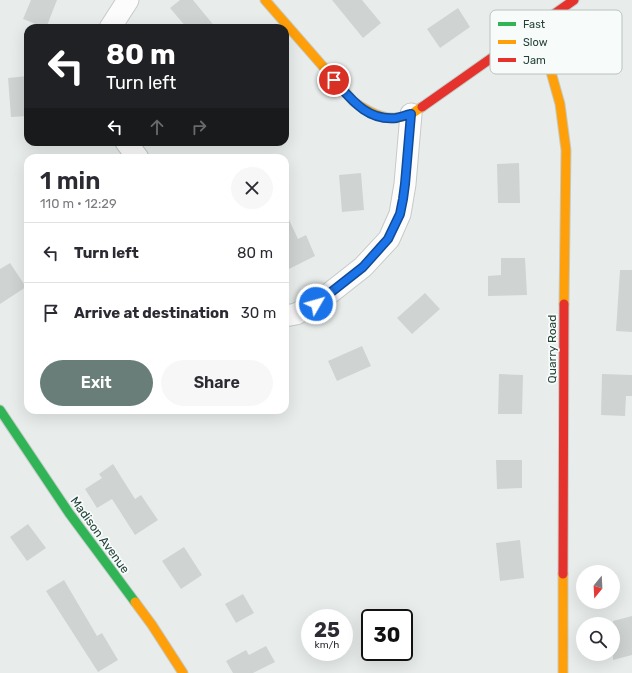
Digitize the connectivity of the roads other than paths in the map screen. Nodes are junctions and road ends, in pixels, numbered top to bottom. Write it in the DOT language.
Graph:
graph roads {
  1 [pos="128,0"];
  2 [pos="265,0"];
  3 [pos="574,0"];
  4 [pos="560,10"];
  5 [pos="113,24"];
  6 [pos="286,24"];
  7 [pos="289,28"];
  8 [pos="490,60"];
  9 [pos="552,74"];
  10 [pos="411,114"];
  11 [pos="289,315"];
  12 [pos="0,410"];
  13 [pos="182,673"];
  14 [pos="563,673"];
  1 -- 5 [label="street"];
  2 -- 6 [label="street"];
  3 -- 4 [label="street"];
  7 -- 10 [label="street"];
  8 -- 10 [label="street"];
  9 -- 14 [label="street, Quarry Road"];
  10 -- 11 [label="street"];
  12 -- 13 [label="street, Madison Avenue"];
}
